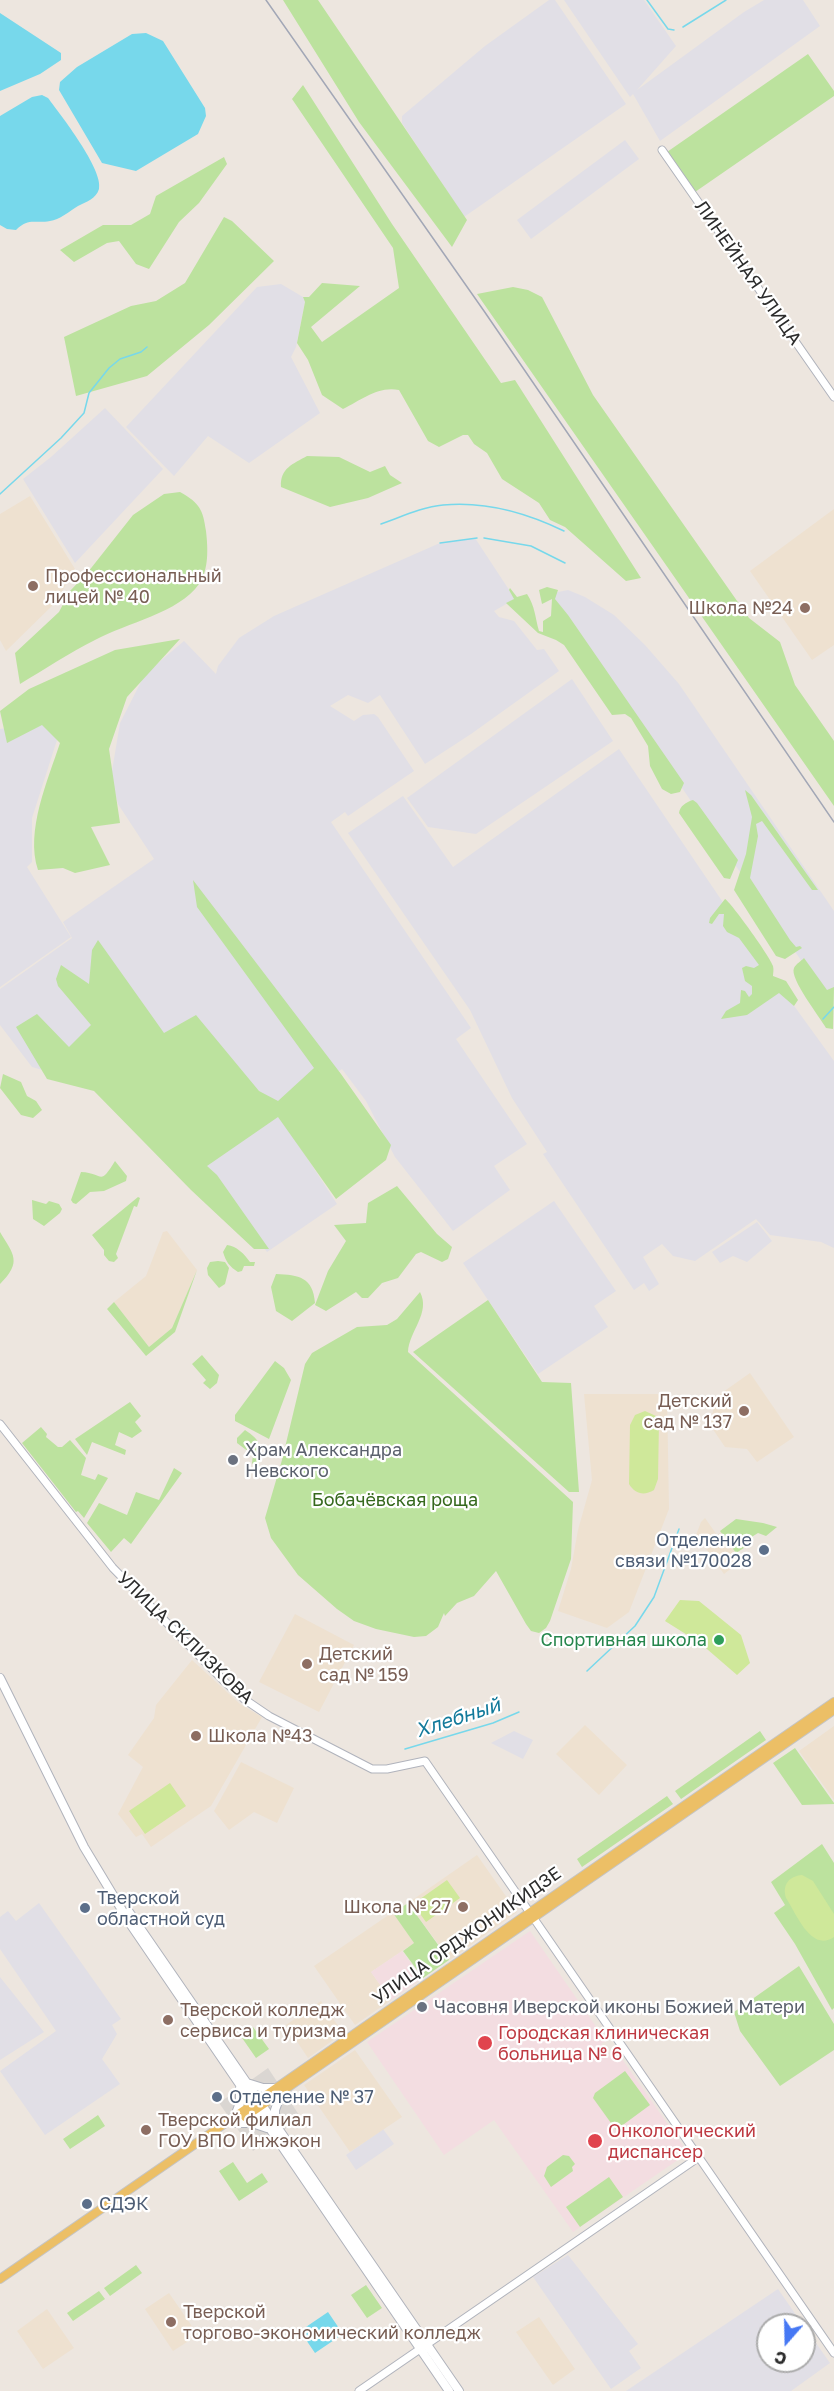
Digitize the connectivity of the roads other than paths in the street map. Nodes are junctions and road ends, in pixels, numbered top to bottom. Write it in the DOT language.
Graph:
graph roads {
  1 [pos="662,150"];
  2 [pos="834,397"];
  3 [pos="0,1424"];
  4 [pos="0,1678"];
  5 [pos="834,1702"];
  6 [pos="834,1710"];
  7 [pos="767,1752"];
  8 [pos="531,1916"];
  9 [pos="243,2084"];
  10 [pos="280,2090"];
  11 [pos="257,2105"];
  12 [pos="235,2121"];
  13 [pos="273,2128"];
  14 [pos="699,2157"];
  15 [pos="0,2279"];
  16 [pos="0,2286"];
  17 [pos="423,2347"];
  18 [pos="834,2353"];
  19 [pos="359,2391"];
  20 [pos="449,2391"];
  21 [pos="459,2391"];
  1 -- 2 [label="street, ЛИНЕЙНАЯ УЛИЦА"];
  3 -- 8 [label="street, УЛИЦА СКЛИЗКОВА"];
  4 -- 9 [label="main road"];
  5 -- 7 [label="main road, УЛИЦА ОРДЖОНИКИДЗЕ"];
  6 -- 7 [label="main road, УЛИЦА ОРДЖОНИКИДЗЕ"];
  7 -- 8 [label="main road, УЛИЦА ОРДЖОНИКИДЗЕ"];
  8 -- 10 [label="main road, УЛИЦА ОРДЖОНИКИДЗЕ"];
  8 -- 14 [label="street, УЛИЦА СКЛИЗКОВА"];
  9 -- 10 [label="main road"];
  9 -- 11 [label="main road"];
  9 -- 12 [label="main road"];
  10 -- 11 [label="main road, УЛИЦА ОРДЖОНИКИДЗЕ"];
  10 -- 13 [label="main road"];
  11 -- 12 [label="main road, УЛИЦА ОРДЖОНИКИДЗЕ"];
  11 -- 13 [label="main road"];
  12 -- 13 [label="main road"];
  12 -- 15 [label="main road, УЛИЦА ОРДЖОНИКИДЗЕ"];
  12 -- 16 [label="main road, УЛИЦА ОРДЖОНИКИДЗЕ"];
  13 -- 17 [label="main road"];
  14 -- 17 [label="street"];
  14 -- 18 [label="street, УЛИЦА СКЛИЗКОВА"];
  17 -- 19 [label="street"];
  17 -- 20 [label="main road"];
  17 -- 21 [label="main road"];
}
